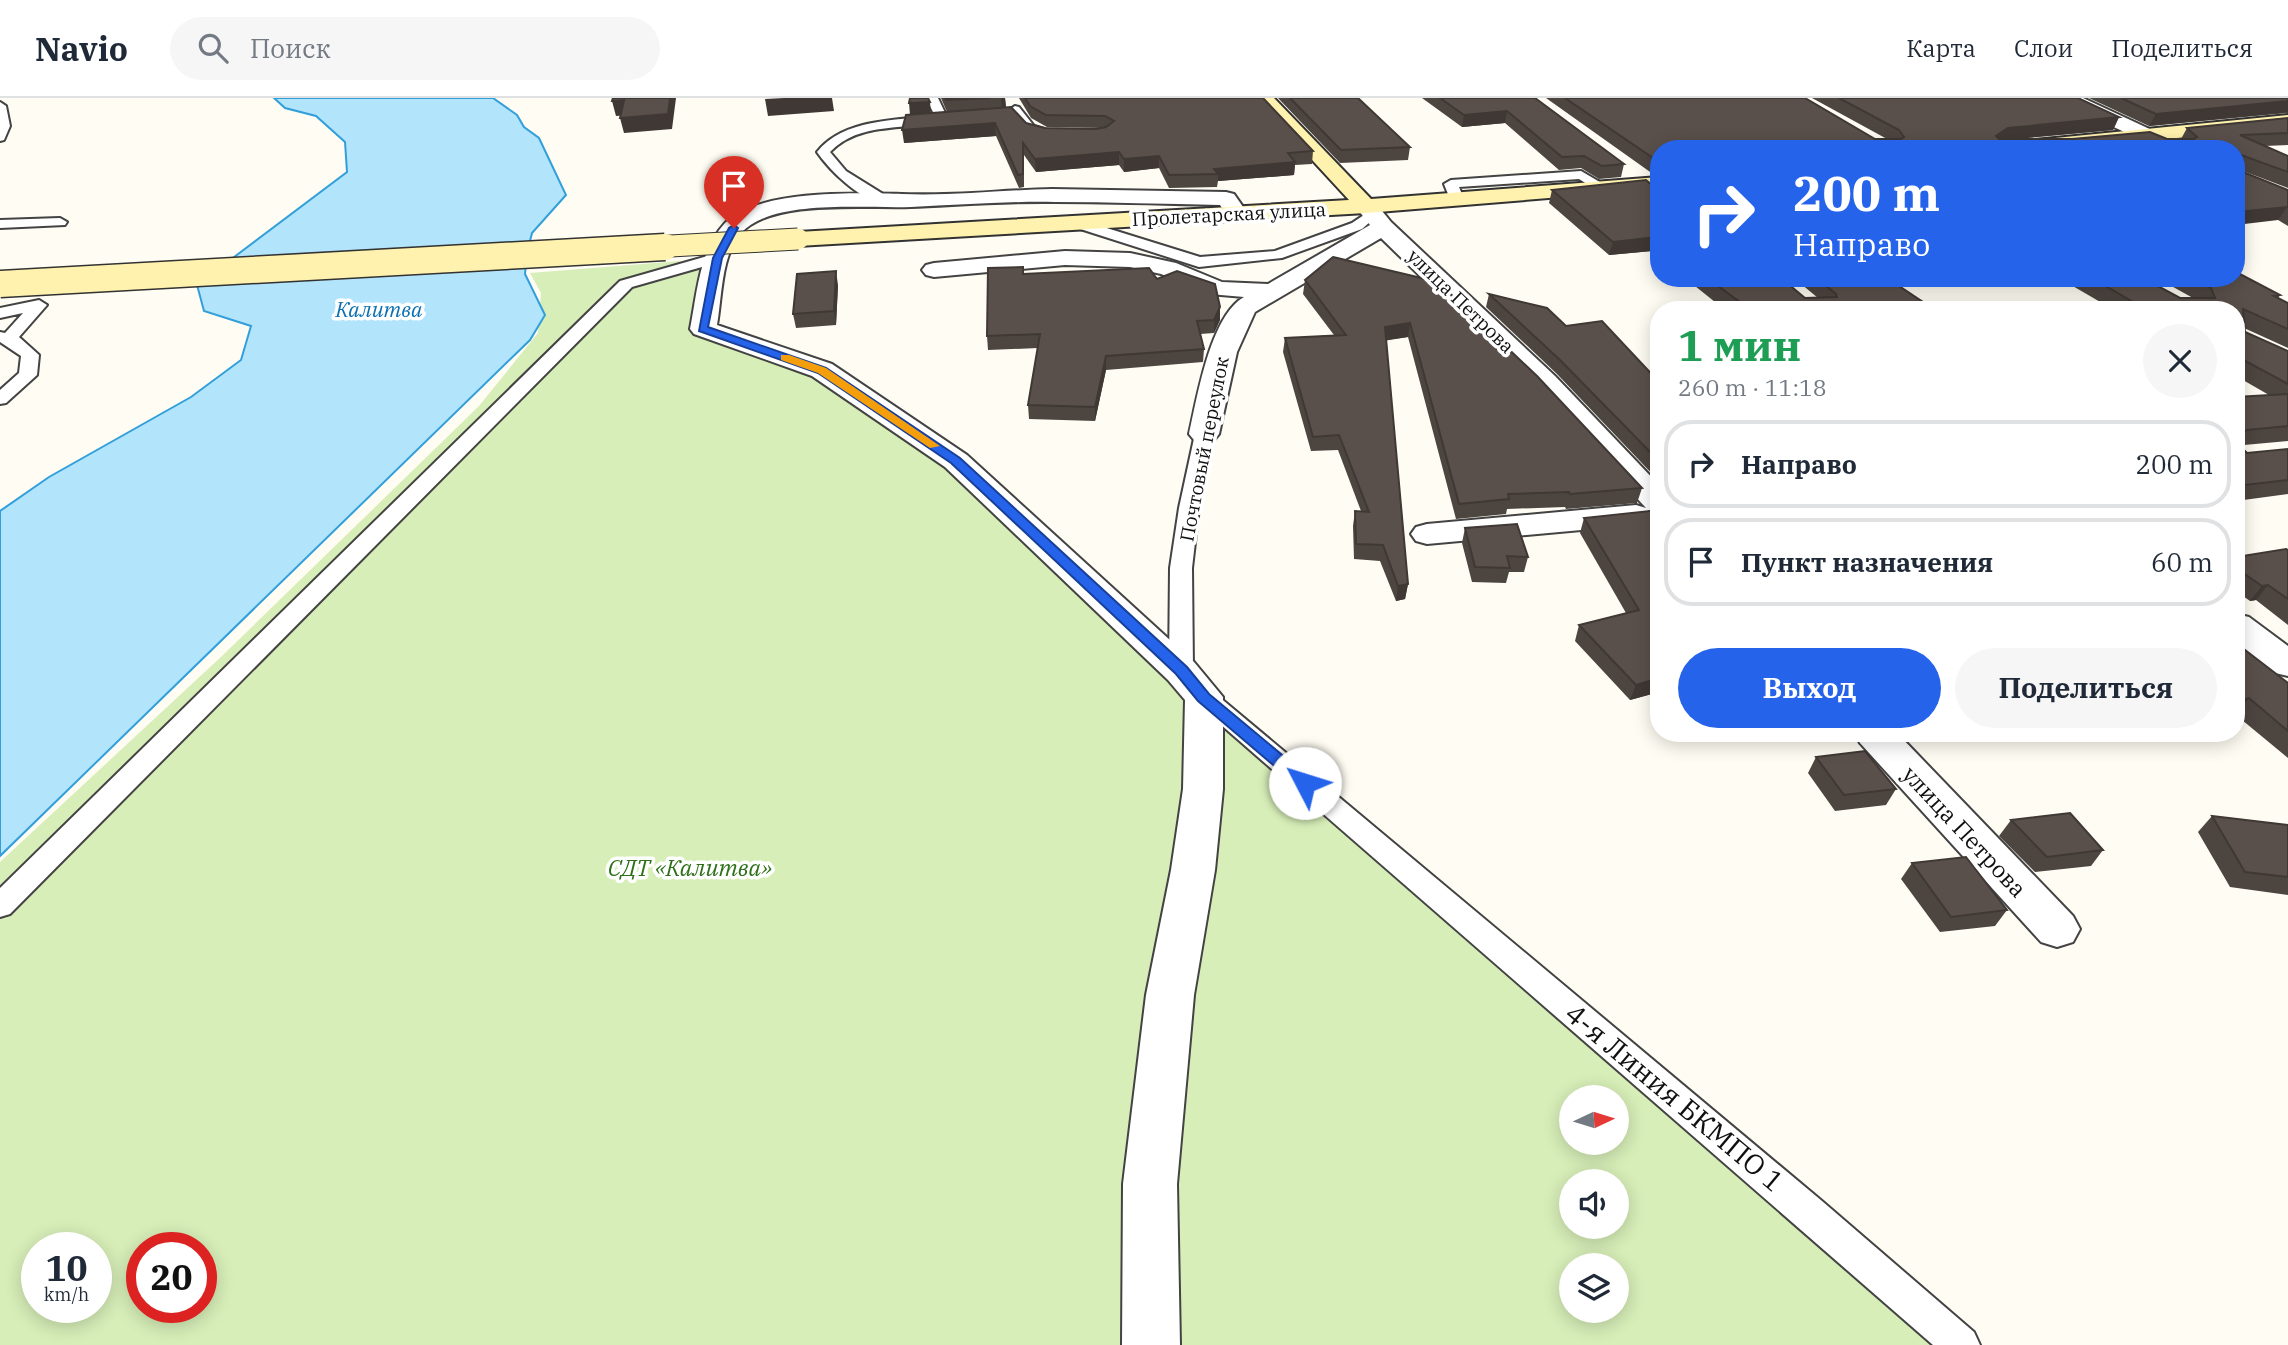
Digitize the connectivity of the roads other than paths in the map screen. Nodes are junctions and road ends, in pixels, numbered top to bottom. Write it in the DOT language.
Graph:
graph roads {
  1 [pos="932,98"];
  2 [pos="1264,98"];
  3 [pos="2068,98"];
  4 [pos="0,106"];
  5 [pos="1010,108"];
  6 [pos="2,121"];
  7 [pos="2288,121"];
  8 [pos="1070,135"];
  9 [pos="2146,135"];
  10 [pos="0,137"];
  11 [pos="2095,140"];
  12 [pos="2157,140"];
  13 [pos="1626,169"];
  14 [pos="1650,183"];
  15 [pos="1650,186"];
  16 [pos="878,197"];
  17 [pos="1237,214"];
  18 [pos="1374,215"];
  19 [pos="60,222"];
  20 [pos="1076,223"];
  21 [pos="0,224"];
  22 [pos="718,258"];
  23 [pos="934,270"];
  24 [pos="0,284"];
  25 [pos="1270,290"];
  26 [pos="0,313"];
  27 [pos="5,337"];
  28 [pos="0,399"];
  29 [pos="1204,433"];
  30 [pos="1650,493"];
  31 [pos="1650,514"];
  32 [pos="1427,534"];
  33 [pos="2245,632"];
  34 [pos="2288,664"];
  35 [pos="1192,684"];
  36 [pos="1882,742"];
  37 [pos="0,906"];
  38 [pos="2057,929"];
  39 [pos="1151,1345"];
  40 [pos="1961,1345"];
  1 -- 16 [label="lane"];
  2 -- 18 [label="main road, улица Петрова"];
  3 -- 9 [label="street"];
  4 -- 6 [label="lane"];
  5 -- 8 [label="lane"];
  6 -- 10 [label="lane"];
  7 -- 9 [label="main road"];
  9 -- 11 [label="main road"];
  9 -- 12 [label="street"];
  13 -- 14 [label="main road"];
  15 -- 18 [label="main road, Пролетарская улица"];
  16 -- 17 [label="street"];
  16 -- 22 [label="street"];
  17 -- 18 [label="main road, Пролетарская улица"];
  17 -- 20 [label="main road, Пролетарская улица"];
  18 -- 20 [label="lane"];
  18 -- 25 [label="street, Почтовый переулок"];
  18 -- 30 [label="street, улица Петрова"];
  19 -- 21 [label="lane"];
  20 -- 24 [label="main road, Пролетарская улица, bridge"];
  22 -- 35 [label="street"];
  22 -- 37 [label="lane"];
  23 -- 25 [label="street"];
  25 -- 29 [label="street, Почтовый переулок"];
  26 -- 27 [label="lane"];
  27 -- 28 [label="lane"];
  29 -- 35 [label="lane, Почтовый переулок"];
  31 -- 32 [label="street"];
  33 -- 34 [label="street"];
  35 -- 39 [label="street"];
  35 -- 40 [label="lane, 4-я Линия БКМПО 1"];
  36 -- 38 [label="street, улица Петрова"];
}
